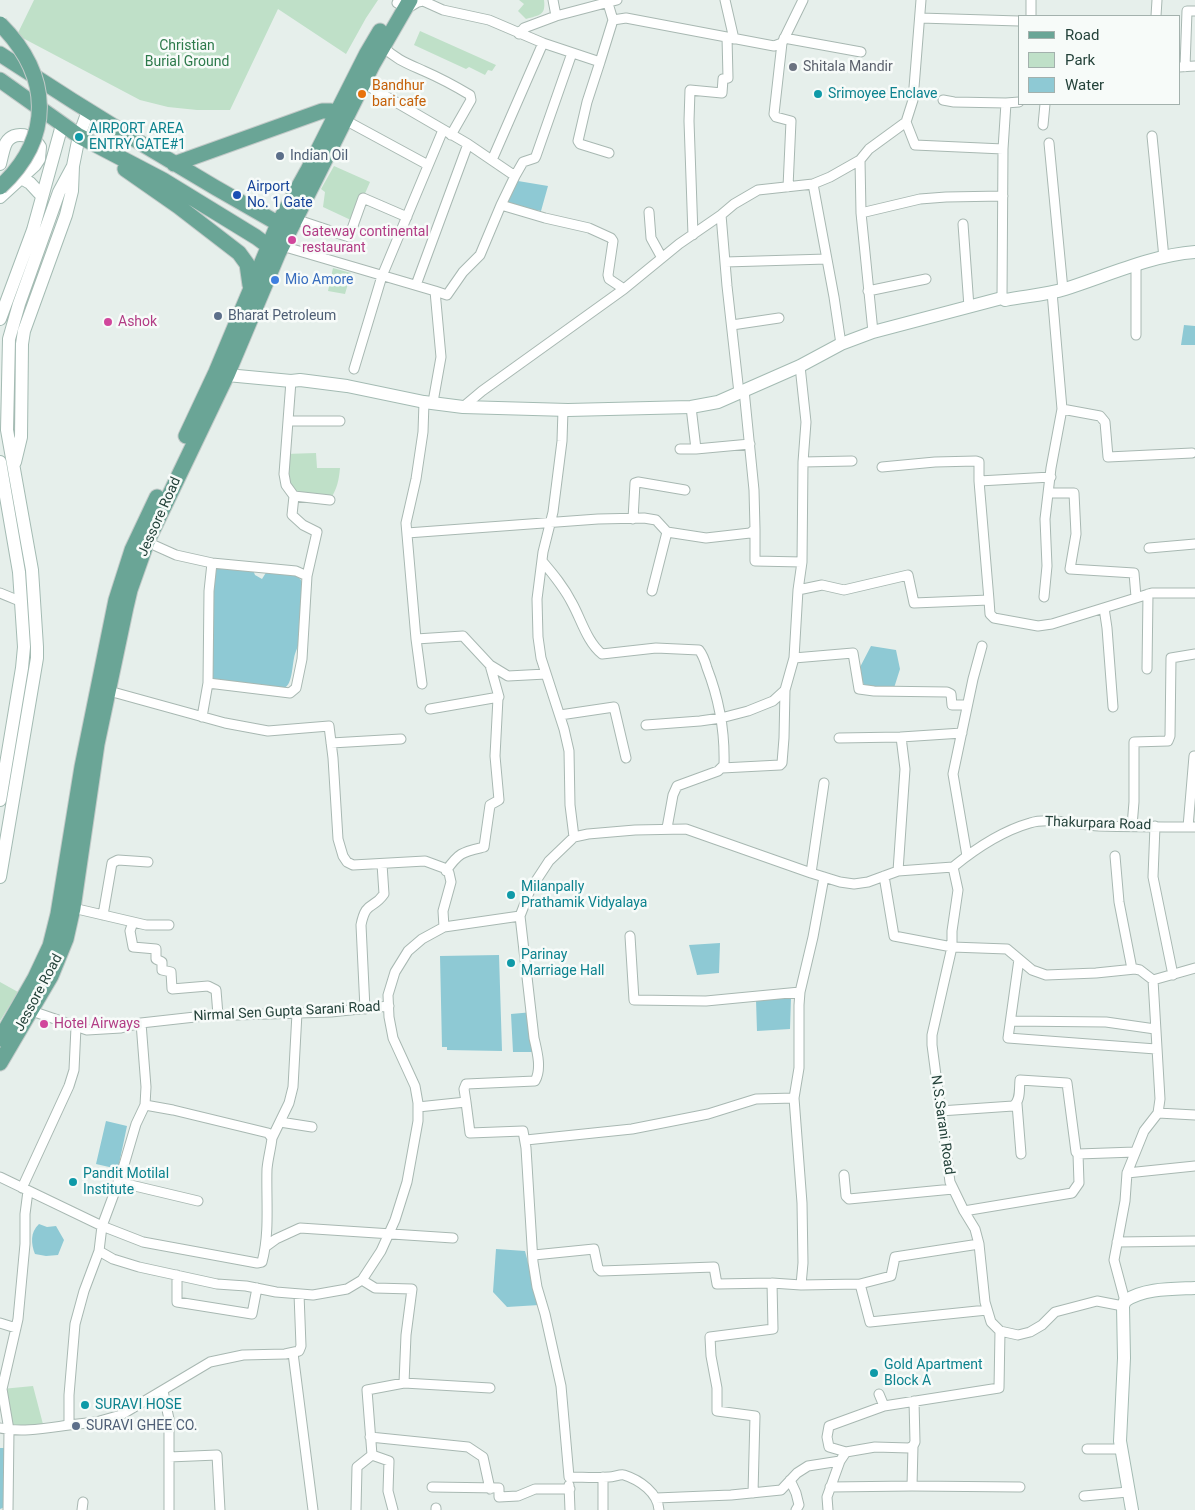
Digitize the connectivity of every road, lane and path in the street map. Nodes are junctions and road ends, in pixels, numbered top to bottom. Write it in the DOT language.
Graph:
graph roads {
  1 [pos="552,0"];
  2 [pos="725,0"];
  3 [pos="803,0"];
  4 [pos="921,0"];
  5 [pos="1031,0"];
  6 [pos="1157,0"];
  7 [pos="610,1"];
  8 [pos="403,3"];
  9 [pos="1195,11"];
  10 [pos="1032,15"];
  11 [pos="1156,15"];
  12 [pos="556,16"];
  13 [pos="920,18"];
  14 [pos="613,20"];
  15 [pos="1018,21"];
  16 [pos="0,24"];
  17 [pos="520,34"];
  18 [pos="731,38"];
  19 [pos="783,41"];
  20 [pos="543,43"];
  21 [pos="382,46"];
  22 [pos="861,52"];
  23 [pos="0,54"];
  24 [pos="572,54"];
  25 [pos="600,62"];
  26 [pos="1195,66"];
  27 [pos="1182,67"];
  28 [pos="0,80"];
  29 [pos="363,84"];
  30 [pos="943,100"];
  31 [pos="1018,102"];
  32 [pos="1006,103"];
  33 [pos="1045,105"];
  34 [pos="88,111"];
  35 [pos="341,117"];
  36 [pos="906,122"];
  37 [pos="62,125"];
  38 [pos="1043,125"];
  39 [pos="443,130"];
  40 [pos="451,134"];
  41 [pos="79,136"];
  42 [pos="1152,136"];
  43 [pos="1049,143"];
  44 [pos="468,144"];
  45 [pos="1003,149"];
  46 [pos="113,153"];
  47 [pos="609,153"];
  48 [pos="492,160"];
  49 [pos="860,160"];
  50 [pos="0,164"];
  51 [pos="174,164"];
  52 [pos="428,165"];
  53 [pos="515,176"];
  54 [pos="21,178"];
  55 [pos="813,184"];
  56 [pos="0,187"];
  57 [pos="788,188"];
  58 [pos="42,196"];
  59 [pos="1003,196"];
  60 [pos="0,197"];
  61 [pos="501,204"];
  62 [pos="649,212"];
  63 [pos="861,213"];
  64 [pos="722,215"];
  65 [pos="406,217"];
  66 [pos="287,224"];
  67 [pos="963,224"];
  68 [pos="692,235"];
  69 [pos="276,249"];
  70 [pos="1195,252"];
  71 [pos="662,258"];
  72 [pos="1164,258"];
  73 [pos="827,259"];
  74 [pos="725,262"];
  75 [pos="1136,266"];
  76 [pos="382,276"];
  77 [pos="926,279"];
  78 [pos="416,285"];
  79 [pos="250,289"];
  80 [pos="624,289"];
  81 [pos="1057,290"];
  82 [pos="434,291"];
  83 [pos="868,291"];
  84 [pos="1002,298"];
  85 [pos="969,307"];
  86 [pos="0,318"];
  87 [pos="779,318"];
  88 [pos="732,325"];
  89 [pos="873,332"];
  90 [pos="1136,335"];
  91 [pos="841,344"];
  92 [pos="800,366"];
  93 [pos="354,370"];
  94 [pos="227,375"];
  95 [pos="291,381"];
  96 [pos="741,392"];
  97 [pos="429,402"];
  98 [pos="464,407"];
  99 [pos="691,407"];
  100 [pos="1062,409"];
  101 [pos="563,410"];
  102 [pos="340,420"];
  103 [pos="288,421"];
  104 [pos="750,444"];
  105 [pos="680,449"];
  106 [pos="696,449"];
  107 [pos="1192,453"];
  108 [pos="852,461"];
  109 [pos="0,462"];
  110 [pos="803,462"];
  111 [pos="882,467"];
  112 [pos="1051,477"];
  113 [pos="979,481"];
  114 [pos="685,490"];
  115 [pos="1049,493"];
  116 [pos="294,496"];
  117 [pos="330,500"];
  118 [pos="633,519"];
  119 [pos="550,523"];
  120 [pos="755,529"];
  121 [pos="667,532"];
  122 [pos="407,533"];
  123 [pos="147,542"];
  124 [pos="1195,544"];
  125 [pos="1149,548"];
  126 [pos="542,561"];
  127 [pos="802,562"];
  128 [pos="212,563"];
  129 [pos="307,576"];
  130 [pos="798,590"];
  131 [pos="652,591"];
  132 [pos="0,593"];
  133 [pos="1195,593"];
  134 [pos="1148,594"];
  135 [pos="1044,597"];
  136 [pos="1136,597"];
  137 [pos="988,600"];
  138 [pos="22,602"];
  139 [pos="1104,608"];
  140 [pos="416,639"];
  141 [pos="982,646"];
  142 [pos="1195,654"];
  143 [pos="794,658"];
  144 [pos="490,666"];
  145 [pos="1147,669"];
  146 [pos="546,674"];
  147 [pos="208,683"];
  148 [pos="422,684"];
  149 [pos="785,690"];
  150 [pos="109,691"];
  151 [pos="498,698"];
  152 [pos="967,705"];
  153 [pos="430,708"];
  154 [pos="1113,708"];
  155 [pos="560,715"];
  156 [pos="202,716"];
  157 [pos="721,718"];
  158 [pos="646,724"];
  159 [pos="962,733"];
  160 [pos="901,737"];
  161 [pos="839,738"];
  162 [pos="401,739"];
  163 [pos="331,743"];
  164 [pos="1194,756"];
  165 [pos="626,758"];
  166 [pos="722,768"];
  167 [pos="824,783"];
  168 [pos="0,800"];
  169 [pos="1132,826"];
  170 [pos="1156,826"];
  171 [pos="1191,827"];
  172 [pos="667,828"];
  173 [pos="574,837"];
  174 [pos="966,856"];
  175 [pos="1115,856"];
  176 [pos="148,862"];
  177 [pos="382,864"];
  178 [pos="953,867"];
  179 [pos="446,871"];
  180 [pos="898,871"];
  181 [pos="811,873"];
  182 [pos="884,876"];
  183 [pos="0,877"];
  184 [pos="824,877"];
  185 [pos="73,908"];
  186 [pos="103,915"];
  187 [pos="520,916"];
  188 [pos="133,922"];
  189 [pos="169,925"];
  190 [pos="444,927"];
  191 [pos="630,936"];
  192 [pos="952,947"];
  193 [pos="1019,959"];
  194 [pos="1195,968"];
  195 [pos="1132,969"];
  196 [pos="1173,975"];
  197 [pos="1154,980"];
  198 [pos="800,992"];
  199 [pos="389,1006"];
  200 [pos="365,1008"];
  201 [pos="25,1009"];
  202 [pos="298,1013"];
  203 [pos="218,1016"];
  204 [pos="1010,1021"];
  205 [pos="141,1023"];
  206 [pos="76,1027"];
  207 [pos="1155,1029"];
  208 [pos="0,1039"];
  209 [pos="1156,1049"];
  210 [pos="0,1063"];
  211 [pos="794,1098"];
  212 [pos="466,1102"];
  213 [pos="1017,1104"];
  214 [pos="145,1105"];
  215 [pos="418,1106"];
  216 [pos="940,1111"];
  217 [pos="1158,1113"];
  218 [pos="1195,1116"];
  219 [pos="280,1122"];
  220 [pos="312,1128"];
  221 [pos="272,1138"];
  222 [pos="526,1140"];
  223 [pos="1136,1152"];
  224 [pos="1021,1154"];
  225 [pos="1078,1154"];
  226 [pos="1195,1166"];
  227 [pos="1127,1173"];
  228 [pos="844,1175"];
  229 [pos="0,1177"];
  230 [pos="118,1182"];
  231 [pos="953,1189"];
  232 [pos="25,1190"];
  233 [pos="198,1201"];
  234 [pos="964,1211"];
  235 [pos="102,1226"];
  236 [pos="389,1234"];
  237 [pos="453,1238"];
  238 [pos="1195,1241"];
  239 [pos="1117,1242"];
  240 [pos="979,1244"];
  241 [pos="265,1247"];
  242 [pos="99,1251"];
  243 [pos="534,1255"];
  244 [pos="177,1275"];
  245 [pos="362,1280"];
  246 [pos="772,1283"];
  247 [pos="801,1284"];
  248 [pos="860,1284"];
  249 [pos="257,1288"];
  250 [pos="1195,1288"];
  251 [pos="300,1294"];
  252 [pos="1124,1303"];
  253 [pos="988,1310"];
  254 [pos="0,1323"];
  255 [pos="16,1328"];
  256 [pos="1000,1331"];
  257 [pos="293,1353"];
  258 [pos="404,1383"];
  259 [pos="490,1388"];
  260 [pos="163,1391"];
  261 [pos="879,1394"];
  262 [pos="914,1401"];
  263 [pos="884,1406"];
  264 [pos="69,1425"];
  265 [pos="4,1429"];
  266 [pos="370,1437"];
  267 [pos="913,1446"];
  268 [pos="1087,1449"];
  269 [pos="1121,1449"];
  270 [pos="846,1452"];
  271 [pos="372,1455"];
  272 [pos="169,1457"];
  273 [pos="840,1461"];
  274 [pos="569,1477"];
  275 [pos="603,1477"];
  276 [pos="790,1480"];
  277 [pos="912,1486"];
  278 [pos="830,1487"];
  279 [pos="1020,1487"];
  280 [pos="432,1488"];
  281 [pos="490,1489"];
  282 [pos="570,1489"];
  283 [pos="1128,1492"];
  284 [pos="752,1493"];
  285 [pos="1084,1496"];
  286 [pos="656,1498"];
  287 [pos="8,1510"];
  288 [pos="169,1510"];
  289 [pos="220,1510"];
  290 [pos="313,1510"];
  291 [pos="356,1510"];
  292 [pos="393,1510"];
  293 [pos="570,1510"];
  294 [pos="603,1510"];
  295 [pos="659,1510"];
  296 [pos="796,1510"];
  297 [pos="828,1510"];
  298 [pos="1132,1510"];
  1 -- 12 [label="street"];
  2 -- 18 [label="street"];
  3 -- 19 [label="street"];
  4 -- 13 [label="street"];
  5 -- 10 [label="street"];
  6 -- 11 [label="street"];
  7 -- 12 [label="street"];
  7 -- 14 [label="street"];
  8 -- 17 [label="street"];
  8 -- 21 [label="main road"];
  8 -- 35 [label="main road"];
  9 -- 27 [label="street"];
  12 -- 17 [label="street"];
  13 -- 15 [label="street"];
  13 -- 36 [label="street"];
  14 -- 18 [label="street"];
  14 -- 25 [label="street"];
  16 -- 56 [label="main road, bridge"];
  17 -- 20 [label="street"];
  18 -- 19 [label="street"];
  18 -- 68 [label="street"];
  19 -- 22 [label="street"];
  19 -- 57 [label="street"];
  20 -- 24 [label="street"];
  20 -- 48 [label="street"];
  21 -- 29 [label="main road"];
  21 -- 40 [label="street"];
  23 -- 34 [label="main road"];
  24 -- 25 [label="street"];
  24 -- 53 [label="street"];
  25 -- 47 [label="street"];
  26 -- 27 [label="street"];
  28 -- 37 [label="main road"];
  29 -- 35 [label="main road"];
  29 -- 39 [label="street"];
  30 -- 32 [label="street"];
  31 -- 32 [label="street"];
  32 -- 45 [label="street"];
  33 -- 38 [label="street"];
  34 -- 41 [label="street"];
  34 -- 51 [label="main road"];
  35 -- 51 [label="main road"];
  35 -- 52 [label="street"];
  35 -- 66 [label="main road"];
  36 -- 45 [label="street"];
  36 -- 49 [label="street"];
  37 -- 41 [label="main road"];
  37 -- 58 [label="street"];
  39 -- 40 [label="street"];
  39 -- 52 [label="street"];
  40 -- 44 [label="street"];
  41 -- 46 [label="main road"];
  41 -- 183 [label="street"];
  42 -- 72 [label="street"];
  43 -- 81 [label="street"];
  44 -- 48 [label="street"];
  44 -- 78 [label="street"];
  45 -- 59 [label="street"];
  46 -- 69 [label="main road"];
  46 -- 79 [label="main road"];
  48 -- 53 [label="street"];
  49 -- 55 [label="street"];
  49 -- 63 [label="street"];
  50 -- 54 [label="street"];
  51 -- 66 [label="main road"];
  52 -- 65 [label="street"];
  53 -- 61 [label="street"];
  54 -- 58 [label="street"];
  54 -- 60 [label="street"];
  55 -- 57 [label="street"];
  55 -- 73 [label="street"];
  57 -- 64 [label="street"];
  58 -- 86 [label="street"];
  59 -- 63 [label="street"];
  59 -- 84 [label="street"];
  61 -- 80 [label="street"];
  61 -- 82 [label="street"];
  62 -- 71 [label="street"];
  63 -- 83 [label="street"];
  64 -- 68 [label="street"];
  64 -- 74 [label="street"];
  65 -- 66 [label="street"];
  65 -- 76 [label="street"];
  66 -- 69 [label="main road"];
  67 -- 85 [label="street"];
  68 -- 71 [label="street"];
  69 -- 76 [label="street"];
  69 -- 79 [label="main road, Jessore Road"];
  69 -- 94 [label="main road, Jessore Road"];
  70 -- 72 [label="street"];
  71 -- 80 [label="street"];
  72 -- 75 [label="street"];
  73 -- 74 [label="street"];
  73 -- 91 [label="street"];
  74 -- 88 [label="street"];
  75 -- 81 [label="street"];
  75 -- 90 [label="street"];
  76 -- 78 [label="street"];
  76 -- 93 [label="street"];
  77 -- 83 [label="street"];
  78 -- 82 [label="street"];
  79 -- 201 [label="main road, Jessore Road"];
  80 -- 98 [label="street"];
  81 -- 84 [label="street"];
  81 -- 100 [label="street"];
  82 -- 97 [label="street"];
  83 -- 89 [label="street"];
  84 -- 85 [label="street"];
  85 -- 89 [label="street"];
  87 -- 88 [label="street"];
  88 -- 96 [label="street"];
  89 -- 91 [label="street"];
  91 -- 92 [label="street"];
  92 -- 96 [label="street"];
  92 -- 110 [label="street"];
  94 -- 95 [label="street"];
  94 -- 123 [label="main road, Jessore Road"];
  95 -- 97 [label="street"];
  95 -- 103 [label="street"];
  96 -- 99 [label="street"];
  96 -- 104 [label="street"];
  97 -- 98 [label="street"];
  97 -- 122 [label="street"];
  98 -- 101 [label="street"];
  99 -- 101 [label="street"];
  99 -- 106 [label="street"];
  100 -- 107 [label="street"];
  100 -- 112 [label="street"];
  101 -- 119 [label="street"];
  102 -- 103 [label="street"];
  103 -- 116 [label="street"];
  104 -- 106 [label="street"];
  104 -- 120 [label="street"];
  105 -- 106 [label="street"];
  108 -- 110 [label="street"];
  109 -- 138 [label="street"];
  110 -- 127 [label="street"];
  111 -- 113 [label="street"];
  112 -- 113 [label="street"];
  112 -- 115 [label="street"];
  113 -- 137 [label="street"];
  114 -- 118 [label="street"];
  115 -- 135 [label="street"];
  115 -- 136 [label="street"];
  116 -- 117 [label="street"];
  116 -- 129 [label="street"];
  118 -- 119 [label="street"];
  118 -- 121 [label="street"];
  119 -- 122 [label="street"];
  119 -- 126 [label="street"];
  120 -- 121 [label="street"];
  120 -- 127 [label="street"];
  121 -- 131 [label="street"];
  122 -- 140 [label="street"];
  123 -- 128 [label="street"];
  123 -- 150 [label="main road, Jessore Road"];
  124 -- 125 [label="street"];
  126 -- 146 [label="street"];
  126 -- 157 [label="street"];
  127 -- 130 [label="street"];
  128 -- 129 [label="street"];
  128 -- 147 [label="street"];
  129 -- 147 [label="street"];
  130 -- 137 [label="street"];
  130 -- 143 [label="street"];
  132 -- 138 [label="street"];
  133 -- 134 [label="street"];
  134 -- 136 [label="street"];
  134 -- 145 [label="street"];
  136 -- 139 [label="street"];
  137 -- 139 [label="street"];
  138 -- 168 [label="street"];
  139 -- 154 [label="street"];
  140 -- 144 [label="street"];
  140 -- 148 [label="street"];
  141 -- 152 [label="street"];
  142 -- 169 [label="street"];
  143 -- 149 [label="street"];
  143 -- 152 [label="street"];
  144 -- 146 [label="street"];
  144 -- 151 [label="street"];
  146 -- 155 [label="street"];
  147 -- 156 [label="street"];
  149 -- 157 [label="street"];
  149 -- 166 [label="street"];
  150 -- 156 [label="street"];
  150 -- 185 [label="main road, Jessore Road"];
  151 -- 153 [label="street"];
  151 -- 179 [label="street"];
  152 -- 159 [label="street"];
  155 -- 165 [label="street"];
  155 -- 173 [label="street"];
  156 -- 163 [label="street"];
  157 -- 158 [label="street"];
  157 -- 166 [label="street"];
  159 -- 160 [label="street"];
  159 -- 174 [label="street"];
  160 -- 161 [label="street"];
  160 -- 180 [label="street"];
  162 -- 163 [label="street"];
  163 -- 177 [label="street"];
  164 -- 171 [label="street"];
  166 -- 172 [label="street"];
  167 -- 181 [label="street"];
  169 -- 170 [label="street, Thakurpara Road"];
  169 -- 174 [label="street, Thakurpara Road"];
  170 -- 171 [label="street, Thakurpara Road"];
  170 -- 196 [label="street"];
  172 -- 173 [label="street"];
  172 -- 181 [label="street"];
  173 -- 187 [label="street"];
  174 -- 178 [label="street, Thakurpara Road"];
  175 -- 195 [label="street"];
  176 -- 186 [label="street"];
  177 -- 179 [label="street"];
  177 -- 200 [label="street"];
  178 -- 180 [label="street"];
  178 -- 192 [label="street, N.S.Sarani Road"];
  179 -- 190 [label="street"];
  180 -- 182 [label="street"];
  181 -- 184 [label="street"];
  182 -- 184 [label="street"];
  182 -- 192 [label="street"];
  184 -- 198 [label="street"];
  185 -- 186 [label="street"];
  185 -- 201 [label="main road, Jessore Road"];
  186 -- 188 [label="street"];
  187 -- 190 [label="street, Nirmal Sen Gupta Sarani Road"];
  187 -- 212 [label="street"];
  188 -- 189 [label="street"];
  188 -- 203 [label="street"];
  190 -- 199 [label="street, Nirmal Sen Gupta Sarani Road"];
  191 -- 198 [label="street"];
  192 -- 193 [label="street"];
  192 -- 216 [label="street, N.S.Sarani Road"];
  193 -- 195 [label="street"];
  193 -- 204 [label="street"];
  194 -- 196 [label="street"];
  195 -- 197 [label="street"];
  196 -- 197 [label="street"];
  197 -- 207 [label="street"];
  198 -- 211 [label="street"];
  199 -- 200 [label="street, Nirmal Sen Gupta Sarani Road"];
  199 -- 215 [label="street"];
  200 -- 202 [label="street, Nirmal Sen Gupta Sarani Road"];
  201 -- 206 [label="street, Nirmal Sen Gupta Sarani Road"];
  201 -- 208 [label="main road, Jessore Road"];
  201 -- 210 [label="main road, Jessore Road"];
  202 -- 203 [label="street, Nirmal Sen Gupta Sarani Road"];
  202 -- 219 [label="street"];
  203 -- 205 [label="street, Nirmal Sen Gupta Sarani Road"];
  204 -- 207 [label="street"];
  204 -- 209 [label="street"];
  205 -- 206 [label="street, Nirmal Sen Gupta Sarani Road"];
  205 -- 214 [label="street"];
  206 -- 232 [label="street"];
  207 -- 209 [label="street"];
  209 -- 217 [label="street"];
  211 -- 222 [label="street"];
  211 -- 247 [label="street"];
  212 -- 215 [label="street"];
  212 -- 222 [label="street"];
  213 -- 216 [label="street"];
  213 -- 224 [label="street"];
  213 -- 225 [label="street"];
  214 -- 221 [label="street"];
  214 -- 230 [label="street"];
  215 -- 236 [label="street"];
  216 -- 231 [label="street, N.S.Sarani Road"];
  217 -- 218 [label="street"];
  217 -- 223 [label="street"];
  219 -- 220 [label="street"];
  219 -- 221 [label="street"];
  221 -- 241 [label="street"];
  222 -- 243 [label="street"];
  223 -- 225 [label="street"];
  223 -- 227 [label="street"];
  225 -- 234 [label="street"];
  226 -- 227 [label="street"];
  227 -- 239 [label="street"];
  228 -- 231 [label="street"];
  229 -- 232 [label="street"];
  230 -- 233 [label="street"];
  230 -- 235 [label="street"];
  231 -- 234 [label="street, N.S.Sarani Road"];
  232 -- 235 [label="street"];
  232 -- 255 [label="street"];
  234 -- 240 [label="street, N.S.Sarani Road"];
  235 -- 241 [label="street"];
  235 -- 242 [label="street"];
  236 -- 237 [label="street"];
  236 -- 241 [label="street"];
  236 -- 245 [label="street"];
  238 -- 239 [label="street"];
  239 -- 252 [label="street"];
  240 -- 248 [label="street"];
  240 -- 253 [label="street, N.S.Sarani Road"];
  242 -- 244 [label="street"];
  242 -- 264 [label="street"];
  243 -- 246 [label="street"];
  243 -- 274 [label="street"];
  244 -- 249 [label="street"];
  244 -- 249 [label="street"];
  245 -- 251 [label="street"];
  245 -- 258 [label="street"];
  246 -- 247 [label="street"];
  246 -- 284 [label="street"];
  247 -- 248 [label="street"];
  248 -- 253 [label="street"];
  249 -- 251 [label="street"];
  250 -- 252 [label="street"];
  251 -- 257 [label="street"];
  252 -- 256 [label="street"];
  252 -- 269 [label="street"];
  253 -- 256 [label="street, N.S.Sarani Road"];
  254 -- 255 [label="street"];
  255 -- 265 [label="street"];
  256 -- 262 [label="street"];
  257 -- 260 [label="street"];
  257 -- 290 [label="street"];
  258 -- 259 [label="street"];
  258 -- 266 [label="street"];
  260 -- 264 [label="street"];
  260 -- 272 [label="street"];
  261 -- 263 [label="street"];
  262 -- 263 [label="street"];
  262 -- 267 [label="street"];
  263 -- 270 [label="street"];
  264 -- 265 [label="street"];
  265 -- 287 [label="street"];
  266 -- 271 [label="street"];
  266 -- 281 [label="street"];
  267 -- 270 [label="street"];
  267 -- 277 [label="street"];
  268 -- 269 [label="street"];
  269 -- 283 [label="street"];
  270 -- 273 [label="street"];
  271 -- 291 [label="street"];
  271 -- 292 [label="street"];
  272 -- 288 [label="street"];
  272 -- 289 [label="street"];
  273 -- 276 [label="street"];
  273 -- 278 [label="street"];
  274 -- 275 [label="street"];
  274 -- 282 [label="street"];
  275 -- 286 [label="street"];
  275 -- 294 [label="street"];
  276 -- 284 [label="street"];
  276 -- 296 [label="street"];
  277 -- 278 [label="street"];
  277 -- 279 [label="street"];
  278 -- 297 [label="street"];
  280 -- 281 [label="street"];
  281 -- 282 [label="street"];
  282 -- 293 [label="street"];
  283 -- 285 [label="street"];
  283 -- 298 [label="street"];
  284 -- 286 [label="street"];
  286 -- 295 [label="street"];
}
